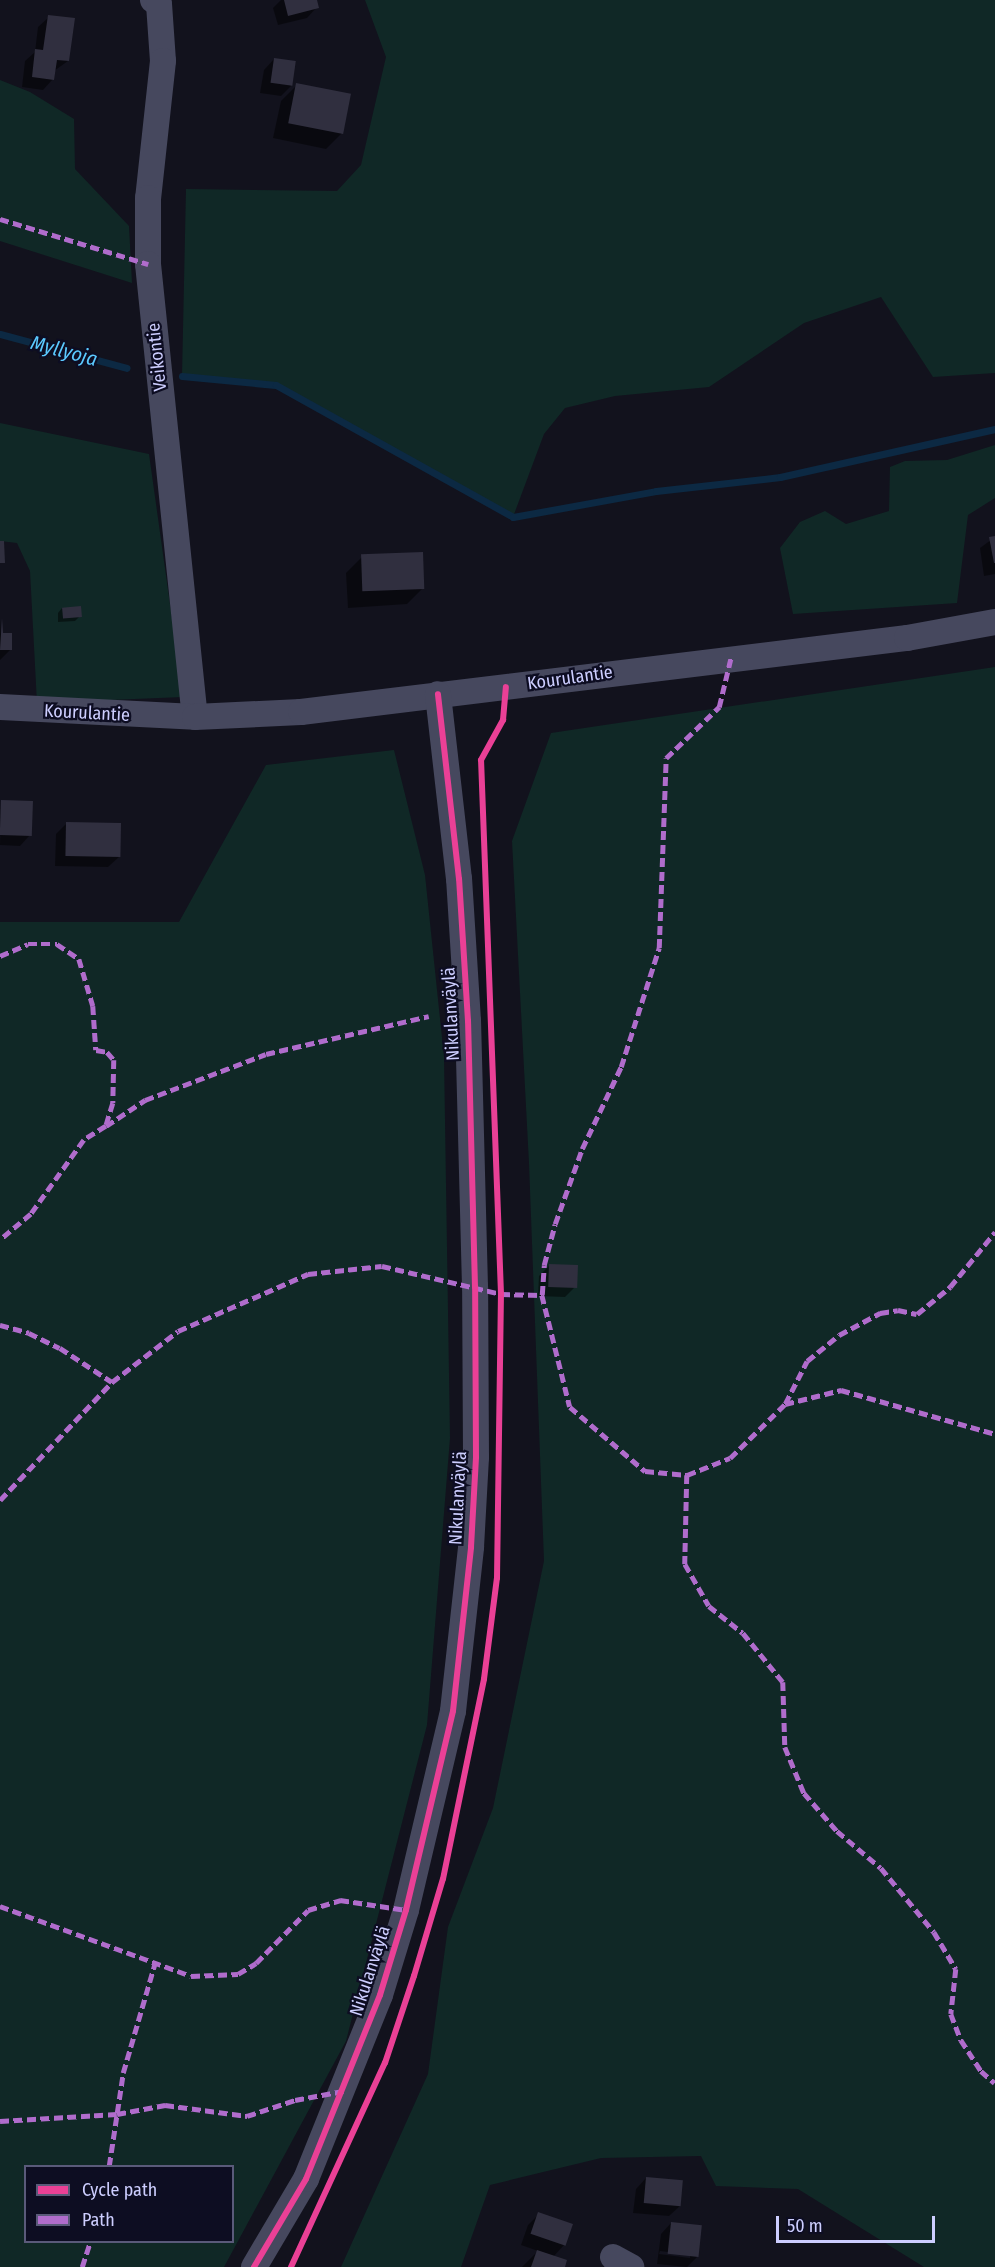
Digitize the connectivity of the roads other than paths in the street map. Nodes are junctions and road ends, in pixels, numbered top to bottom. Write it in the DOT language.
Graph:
graph roads {
  1 [pos="153,0"];
  2 [pos="995,622"];
  3 [pos="438,694"];
  4 [pos="0,707"];
  5 [pos="195,717"];
  6 [pos="254,2267"];
  1 -- 5 [label="street, Veikontie"];
  2 -- 3 [label="street, Kourulantie"];
  3 -- 5 [label="street, Kourulantie"];
  3 -- 6 [label="street, Nikulanväylä"];
  4 -- 5 [label="street, Kourulantie"];
}
